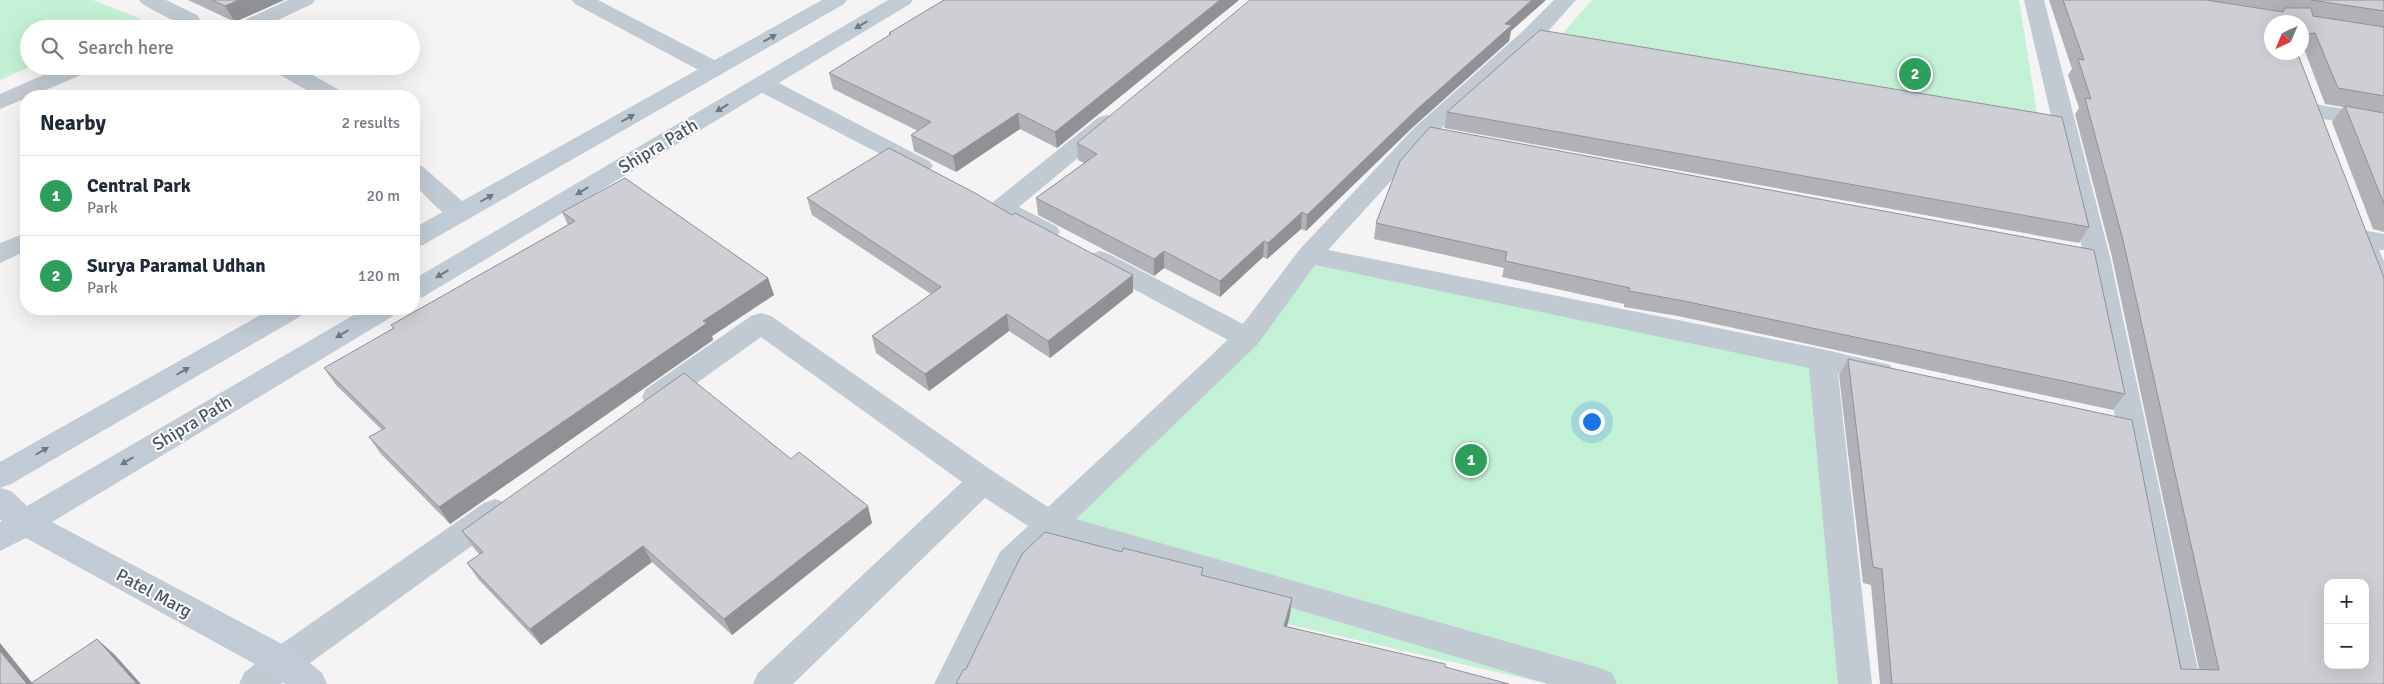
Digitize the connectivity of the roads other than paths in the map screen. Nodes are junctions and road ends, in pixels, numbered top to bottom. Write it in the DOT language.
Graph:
graph roads {
  1 [pos="149,0"];
  2 [pos="305,0"];
  3 [pos="582,0"];
  4 [pos="837,0"];
  5 [pos="903,0"];
  6 [pos="1566,0"];
  7 [pos="2034,0"];
  8 [pos="190,19"];
  9 [pos="261,20"];
  10 [pos="714,69"];
  11 [pos="62,75"];
  12 [pos="295,75"];
  13 [pos="762,84"];
  14 [pos="28,90"];
  15 [pos="320,90"];
  16 [pos="20,93"];
  17 [pos="0,102"];
  18 [pos="1124,107"];
  19 [pos="2384,123"];
  20 [pos="1422,133"];
  21 [pos="1451,138"];
  22 [pos="2325,138"];
  23 [pos="420,176"];
  24 [pos="940,176"];
  25 [pos="460,213"];
  26 [pos="2367,233"];
  27 [pos="420,236"];
  28 [pos="20,244"];
  29 [pos="0,254"];
  30 [pos="1309,255"];
  31 [pos="420,287"];
  32 [pos="2384,295"];
  33 [pos="282,315"];
  34 [pos="374,315"];
  35 [pos="1247,338"];
  36 [pos="1822,359"];
  37 [pos="1909,378"];
  38 [pos="631,415"];
  39 [pos="2104,421"];
  40 [pos="2133,427"];
  41 [pos="0,476"];
  42 [pos="983,481"];
  43 [pos="518,496"];
  44 [pos="0,500"];
  45 [pos="1050,524"];
  46 [pos="12,530"];
  47 [pos="282,662"];
  48 [pos="256,684"];
  49 [pos="310,684"];
  50 [pos="770,684"];
  51 [pos="951,684"];
  52 [pos="1600,684"];
  53 [pos="1856,684"];
  54 [pos="2184,684"];
  1 -- 8 [label="street"];
  2 -- 9 [label="street"];
  3 -- 10 [label="street"];
  10 -- 4 [label="street, one-way"];
  5 -- 13 [label="street, Shipra Path, one-way"];
  6 -- 20 [label="street"];
  7 -- 40 [label="street"];
  25 -- 10 [label="street, one-way"];
  11 -- 14 [label="street"];
  12 -- 15 [label="street"];
  13 -- 24 [label="street"];
  13 -- 31 [label="street, Shipra Path, one-way"];
  16 -- 17 [label="street"];
  18 -- 35 [label="street"];
  19 -- 22 [label="street"];
  20 -- 21 [label="street"];
  20 -- 30 [label="street"];
  23 -- 25 [label="street"];
  25 -- 27 [label="street"];
  26 -- 32 [label="street"];
  28 -- 29 [label="street"];
  30 -- 35 [label="street"];
  30 -- 36 [label="street"];
  41 -- 33 [label="street, one-way"];
  34 -- 46 [label="street, Shipra Path, one-way"];
  35 -- 45 [label="street"];
  36 -- 37 [label="street"];
  36 -- 53 [label="street"];
  38 -- 42 [label="street"];
  39 -- 40 [label="street"];
  40 -- 54 [label="street"];
  42 -- 45 [label="street"];
  42 -- 50 [label="street"];
  43 -- 47 [label="street"];
  44 -- 46 [label="street, Patel Marg"];
  45 -- 51 [label="street"];
  45 -- 52 [label="street"];
  46 -- 47 [label="street, Patel Marg"];
  47 -- 48 [label="street"];
  47 -- 49 [label="street, Patel Marg"];
}
